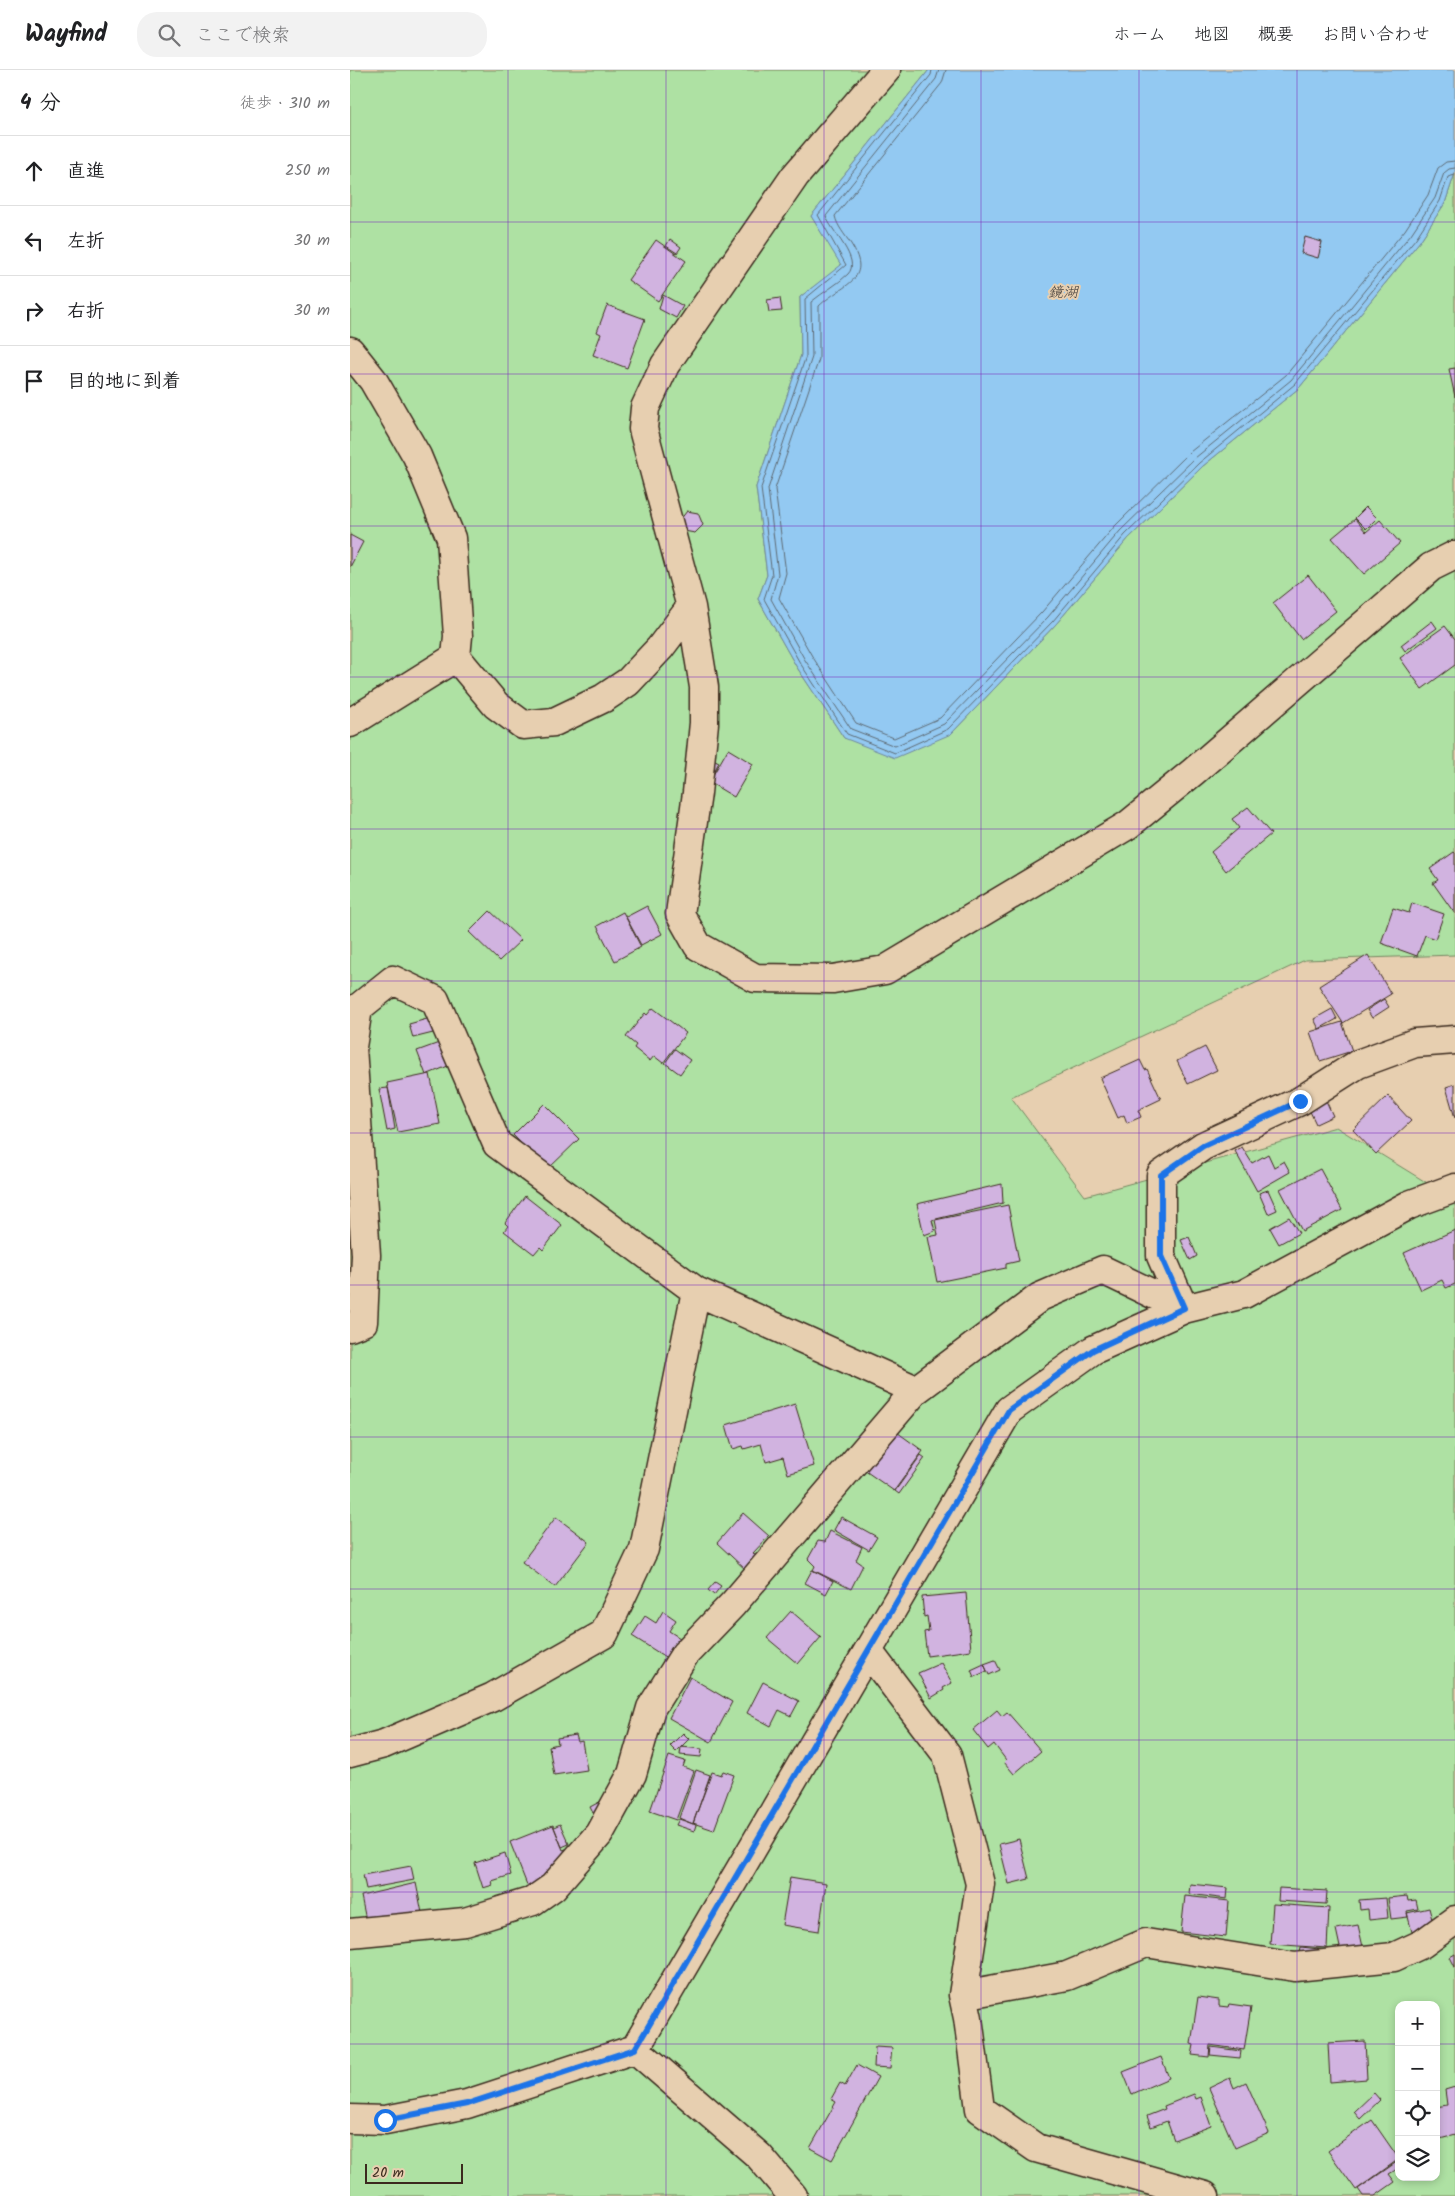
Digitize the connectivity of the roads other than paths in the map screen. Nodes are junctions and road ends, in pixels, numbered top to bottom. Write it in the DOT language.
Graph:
graph roads {
  1 [pos="886,70"];
  2 [pos="350,351"];
  3 [pos="1455,555"];
  4 [pos="691,608"];
  5 [pos="456,657"];
  6 [pos="350,723"];
  7 [pos="1455,1040"];
  8 [pos="1455,1188"];
  9 [pos="358,1254"];
  10 [pos="696,1291"];
  11 [pos="1184,1308"];
  12 [pos="350,1327"];
  13 [pos="916,1390"];
  14 [pos="868,1651"];
  15 [pos="350,1753"];
  16 [pos="1455,1920"];
  17 [pos="350,1932"];
  18 [pos="963,1995"];
  19 [pos="635,2049"];
  20 [pos="350,2119"];
  21 [pos="793,2196"];
  22 [pos="1205,2196"];
  1 -- 4 [label="street"];
  2 -- 5 [label="street"];
  3 -- 4 [label="street"];
  4 -- 5 [label="street"];
  5 -- 6 [label="street"];
  7 -- 11 [label="street"];
  8 -- 11 [label="street"];
  9 -- 10 [label="street"];
  9 -- 12 [label="street"];
  10 -- 13 [label="street"];
  10 -- 15 [label="street"];
  11 -- 13 [label="street"];
  11 -- 14 [label="street"];
  13 -- 17 [label="street"];
  14 -- 18 [label="street"];
  14 -- 19 [label="street"];
  16 -- 18 [label="street"];
  18 -- 22 [label="street"];
  19 -- 20 [label="street"];
  19 -- 21 [label="street"];
}
